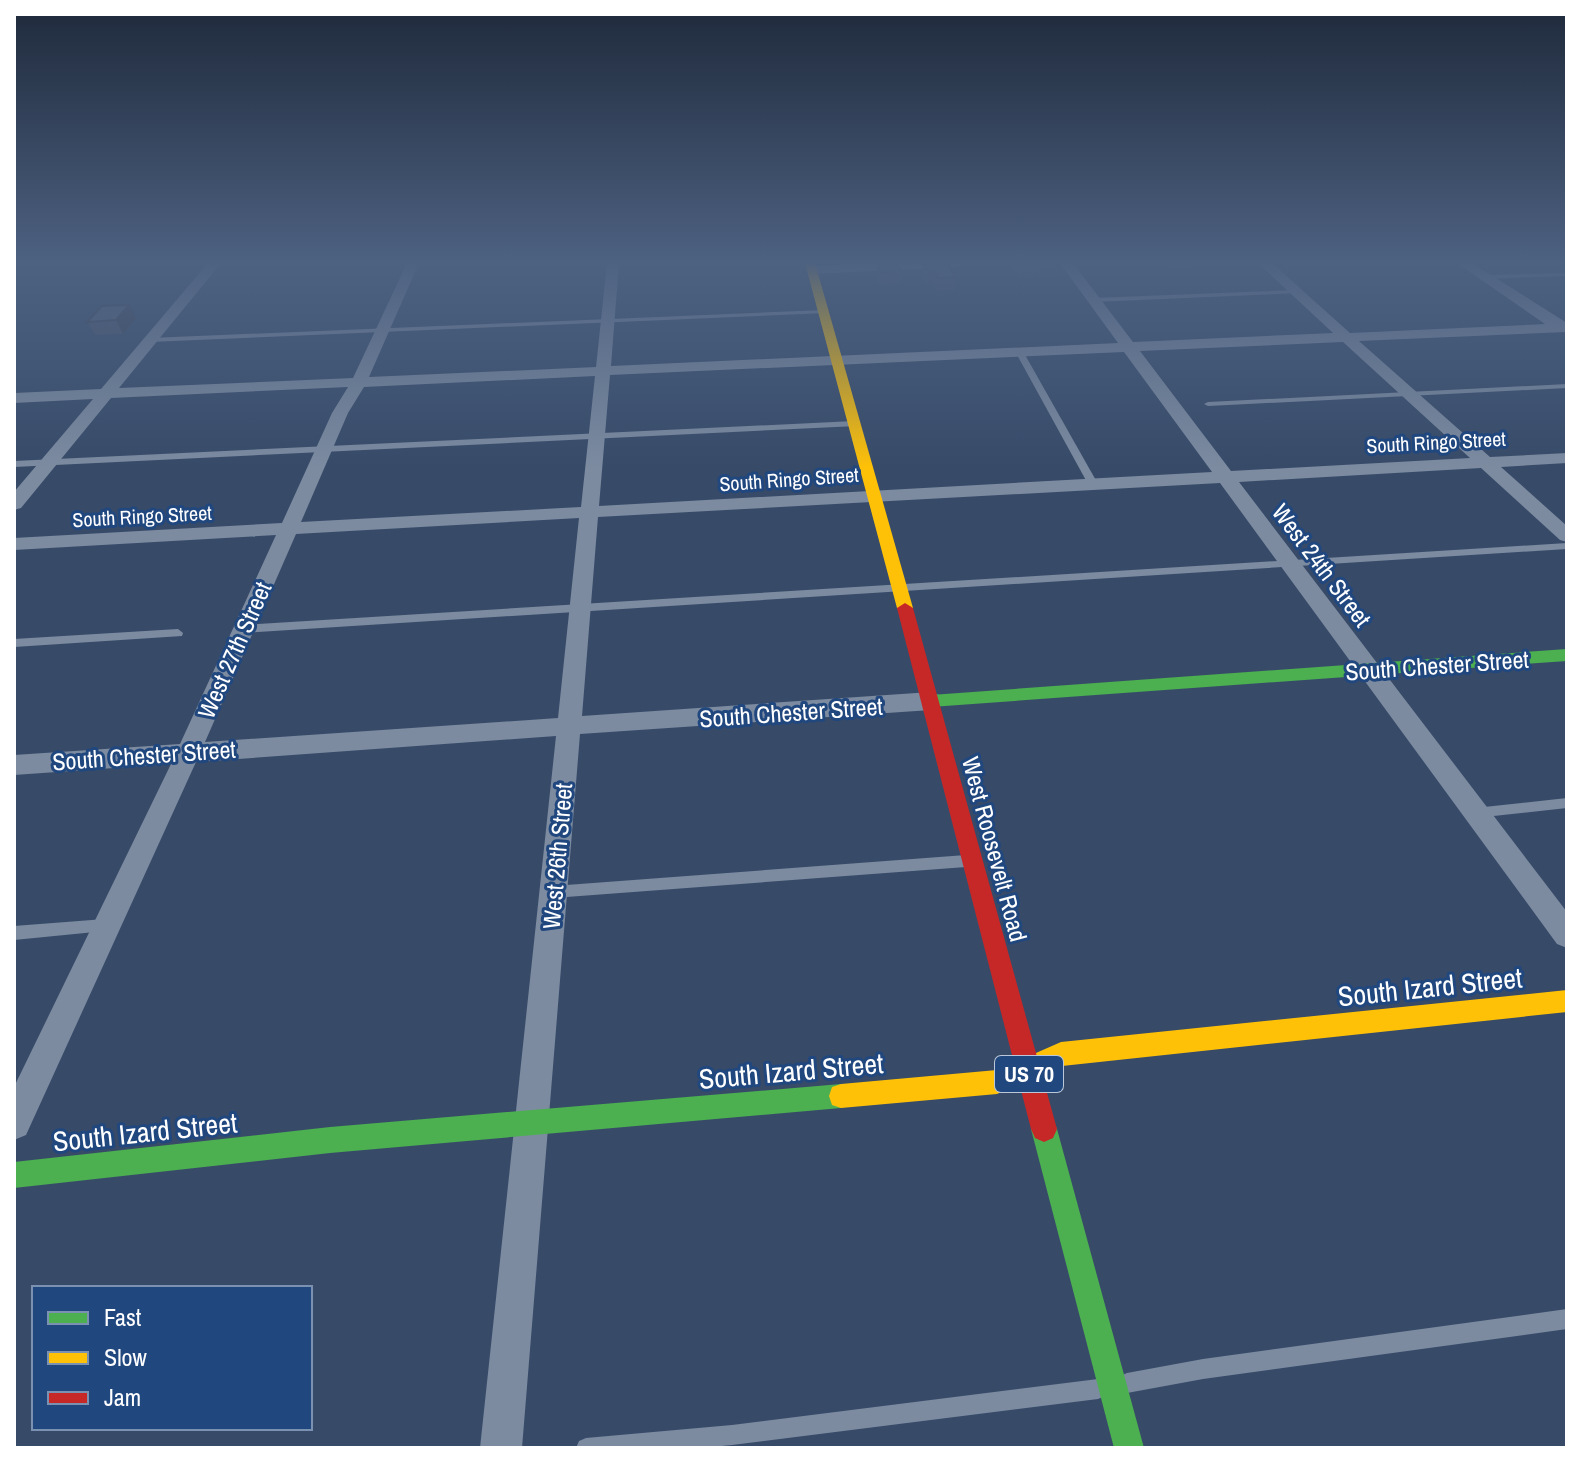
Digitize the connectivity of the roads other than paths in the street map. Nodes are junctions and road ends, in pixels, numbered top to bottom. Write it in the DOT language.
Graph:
graph roads {
  1 [pos="157,331"];
  2 [pos="335,331"];
  3 [pos="381,331"];
  4 [pos="606,331"];
  5 [pos="829,331"];
  6 [pos="1116,331"];
  7 [pos="1341,331"];
  8 [pos="1504,331"];
  9 [pos="1348,337"];
  10 [pos="150,340"];
  11 [pos="1128,348"];
  12 [pos="1020,353"];
  13 [pos="836,361"];
  14 [pos="602,372"];
  15 [pos="358,384"];
  16 [pos="1567,386"];
  17 [pos="107,394"];
  18 [pos="1411,395"];
  19 [pos="14,398"];
  20 [pos="1208,404"];
  21 [pos="854,424"];
  22 [pos="596,437"];
  23 [pos="325,450"];
  24 [pos="1567,458"];
  25 [pos="49,462"];
  26 [pos="1486,462"];
  27 [pos="14,464"];
  28 [pos="1224,475"];
  29 [pos="1093,484"];
  30 [pos="873,495"];
  31 [pos="14,504"];
  32 [pos="589,513"];
  33 [pos="291,530"];
  34 [pos="1567,536"];
  35 [pos="14,544"];
  36 [pos="1567,546"];
  37 [pos="1290,564"];
  38 [pos="898,588"];
  39 [pos="580,607"];
  40 [pos="243,629"];
  41 [pos="178,633"];
  42 [pos="14,643"];
  43 [pos="1567,655"];
  44 [pos="1368,670"];
  45 [pos="931,701"];
  46 [pos="569,727"];
  47 [pos="189,752"];
  48 [pos="14,765"];
  49 [pos="1567,803"];
  50 [pos="1475,813"];
  51 [pos="973,860"];
  52 [pos="553,892"];
  53 [pos="105,925"];
  54 [pos="14,933"];
  55 [pos="1567,935"];
  56 [pos="1567,1001"];
  57 [pos="1028,1070"];
  58 [pos="533,1121"];
  59 [pos="14,1123"];
  60 [pos="14,1175"];
  61 [pos="1567,1319"];
  62 [pos="1113,1388"];
  63 [pos="501,1448"];
  64 [pos="586,1448"];
  65 [pos="1129,1448"];
  1 -- 10 [label="street"];
  2 -- 10 [label="lane"];
  3 -- 15 [label="street, West 27th Street"];
  4 -- 14 [label="street, West 26th Street"];
  5 -- 13 [label="main road, West Roosevelt Road / US 70"];
  6 -- 11 [label="street, West 24th Street"];
  7 -- 9 [label="street"];
  8 -- 9 [label="street"];
  9 -- 11 [label="street"];
  9 -- 18 [label="street"];
  10 -- 17 [label="street"];
  11 -- 12 [label="street"];
  11 -- 28 [label="street, West 24th Street"];
  12 -- 13 [label="street"];
  12 -- 29 [label="lane"];
  13 -- 14 [label="street"];
  13 -- 21 [label="main road, West Roosevelt Road / US 70"];
  14 -- 15 [label="street"];
  14 -- 22 [label="street, West 26th Street"];
  15 -- 17 [label="street"];
  15 -- 23 [label="street, West 27th Street"];
  16 -- 18 [label="lane"];
  17 -- 19 [label="street"];
  17 -- 25 [label="street"];
  18 -- 20 [label="lane"];
  18 -- 26 [label="street"];
  21 -- 22 [label="lane"];
  21 -- 30 [label="main road, West Roosevelt Road / US 70"];
  22 -- 23 [label="lane"];
  22 -- 32 [label="street, West 26th Street"];
  23 -- 25 [label="lane"];
  23 -- 33 [label="street, West 27th Street"];
  24 -- 26 [label="street, South Ringo Street"];
  25 -- 27 [label="lane"];
  25 -- 31 [label="street"];
  26 -- 28 [label="street, South Ringo Street"];
  26 -- 34 [label="street"];
  28 -- 29 [label="street, South Ringo Street"];
  28 -- 37 [label="street, West 24th Street"];
  29 -- 30 [label="street, South Ringo Street"];
  30 -- 32 [label="street, South Ringo Street"];
  30 -- 38 [label="main road, West Roosevelt Road / US 70"];
  32 -- 33 [label="street, South Ringo Street"];
  32 -- 39 [label="street, West 26th Street"];
  33 -- 35 [label="street, South Ringo Street"];
  33 -- 40 [label="street, West 27th Street"];
  36 -- 37 [label="lane"];
  37 -- 38 [label="lane"];
  37 -- 44 [label="street, West 24th Street"];
  38 -- 39 [label="lane"];
  38 -- 45 [label="main road, West Roosevelt Road / US 70"];
  39 -- 40 [label="lane"];
  39 -- 46 [label="street, West 26th Street"];
  40 -- 47 [label="street, West 27th Street"];
  41 -- 42 [label="lane"];
  43 -- 44 [label="main road, South Chester Street"];
  44 -- 45 [label="main road, South Chester Street"];
  44 -- 50 [label="street, West 24th Street"];
  45 -- 46 [label="street, South Chester Street"];
  45 -- 51 [label="main road, West Roosevelt Road / US 70"];
  46 -- 47 [label="street, South Chester Street"];
  46 -- 52 [label="street, West 26th Street"];
  47 -- 48 [label="street, South Chester Street"];
  47 -- 53 [label="street, West 27th Street"];
  49 -- 50 [label="lane"];
  50 -- 55 [label="street, West 24th Street"];
  51 -- 52 [label="lane"];
  51 -- 57 [label="main road, West Roosevelt Road / US 70"];
  52 -- 58 [label="street, West 26th Street"];
  53 -- 54 [label="lane"];
  53 -- 59 [label="street, West 27th Street"];
  56 -- 57 [label="main road, South Izard Street"];
  57 -- 58 [label="main road, South Izard Street"];
  57 -- 62 [label="main road, West Roosevelt Road / US 70"];
  58 -- 60 [label="main road, South Izard Street"];
  58 -- 63 [label="street, West 26th Street"];
  61 -- 62 [label="lane"];
  62 -- 64 [label="lane"];
  62 -- 65 [label="main road, West Roosevelt Road / US 70"];
}
